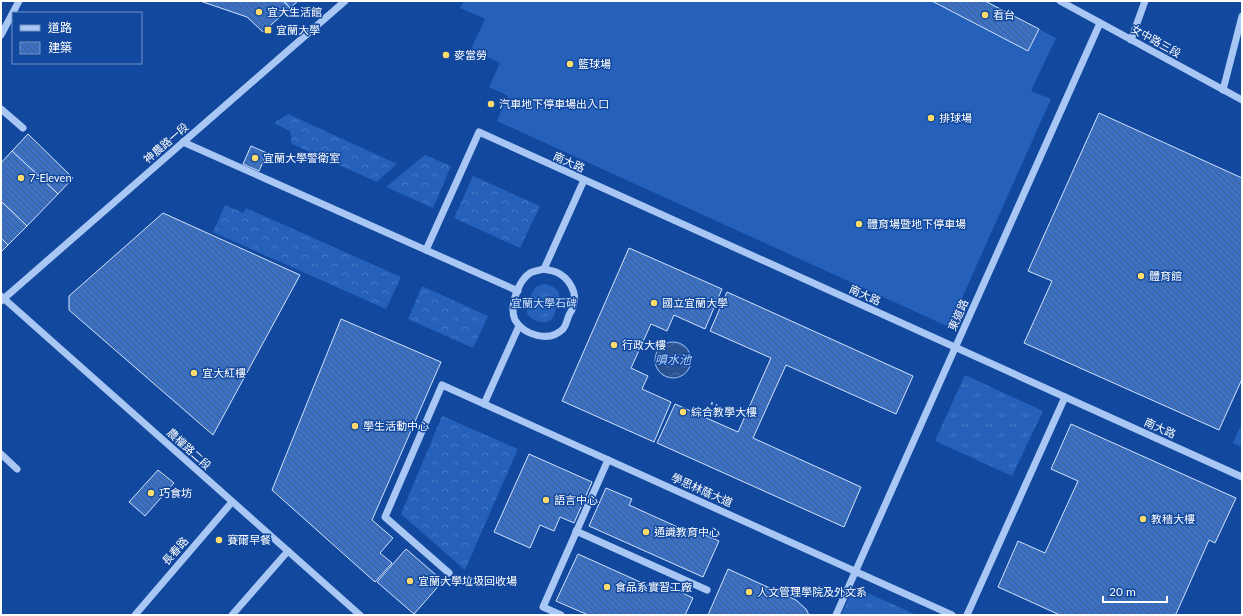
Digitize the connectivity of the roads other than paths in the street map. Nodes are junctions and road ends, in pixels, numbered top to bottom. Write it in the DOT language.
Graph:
graph roads {
  1 [pos="19,1"];
  2 [pos="345,1"];
  3 [pos="1060,1"];
  4 [pos="1145,1"];
  5 [pos="13,12"];
  6 [pos="12,14"];
  7 [pos="1242,16"];
  8 [pos="1100,23"];
  9 [pos="1,34"];
  10 [pos="1131,40"];
  11 [pos="1223,90"];
  12 [pos="1242,100"];
  13 [pos="1,108"];
  14 [pos="23,128"];
  15 [pos="183,142"];
  16 [pos="584,180"];
  17 [pos="426,250"];
  18 [pos="544,269"];
  19 [pos="518,291"];
  20 [pos="2,298"];
  21 [pos="519,326"];
  22 [pos="956,348"];
  23 [pos="1065,397"];
  24 [pos="484,404"];
  25 [pos="1,454"];
  26 [pos="608,460"];
  27 [pos="17,469"];
  28 [pos="1242,477"];
  29 [pos="232,502"];
  30 [pos="576,531"];
  31 [pos="288,551"];
  32 [pos="856,572"];
  33 [pos="449,573"];
  34 [pos="707,590"];
  35 [pos="135,615"];
  36 [pos="232,615"];
  37 [pos="360,615"];
  38 [pos="561,615"];
  39 [pos="836,615"];
  40 [pos="952,615"];
  41 [pos="967,615"];
  1 -- 5 [label="street"];
  2 -- 15 [label="street, 神農路一段"];
  3 -- 8 [label="street, 女中路三段"];
  4 -- 10 [label="street"];
  6 -- 9 [label="street"];
  7 -- 11 [label="street"];
  8 -- 10 [label="street, 女中路三段"];
  8 -- 22 [label="street, 東道路"];
  10 -- 11 [label="street, 女中路三段"];
  11 -- 12 [label="street, 女中路三段"];
  13 -- 14 [label="street"];
  15 -- 17 [label="street"];
  15 -- 20 [label="street, 神農路一段"];
  16 -- 17 [label="street, 南大路"];
  16 -- 18 [label="street"];
  16 -- 22 [label="street, 南大路"];
  17 -- 19 [label="street"];
  18 -- 19 [label="street"];
  18 -- 21 [label="street"];
  19 -- 21 [label="street"];
  20 -- 29 [label="street, 農權路二段"];
  21 -- 24 [label="street"];
  22 -- 23 [label="street, 南大路"];
  22 -- 32 [label="street, 東道路"];
  23 -- 28 [label="street, 南大路"];
  23 -- 41 [label="street"];
  24 -- 26 [label="street, 學思林蔭大道"];
  24 -- 33 [label="street, 學思林蔭大道"];
  25 -- 27 [label="street"];
  26 -- 30 [label="street"];
  26 -- 32 [label="street, 學思林蔭大道"];
  29 -- 31 [label="street, 農權路二段"];
  29 -- 35 [label="street, 長春路"];
  30 -- 34 [label="street"];
  30 -- 38 [label="street"];
  31 -- 36 [label="street"];
  31 -- 37 [label="street, 農權路二段"];
  32 -- 39 [label="street, 東道路"];
  32 -- 40 [label="street, 學思林蔭大道"];
}
